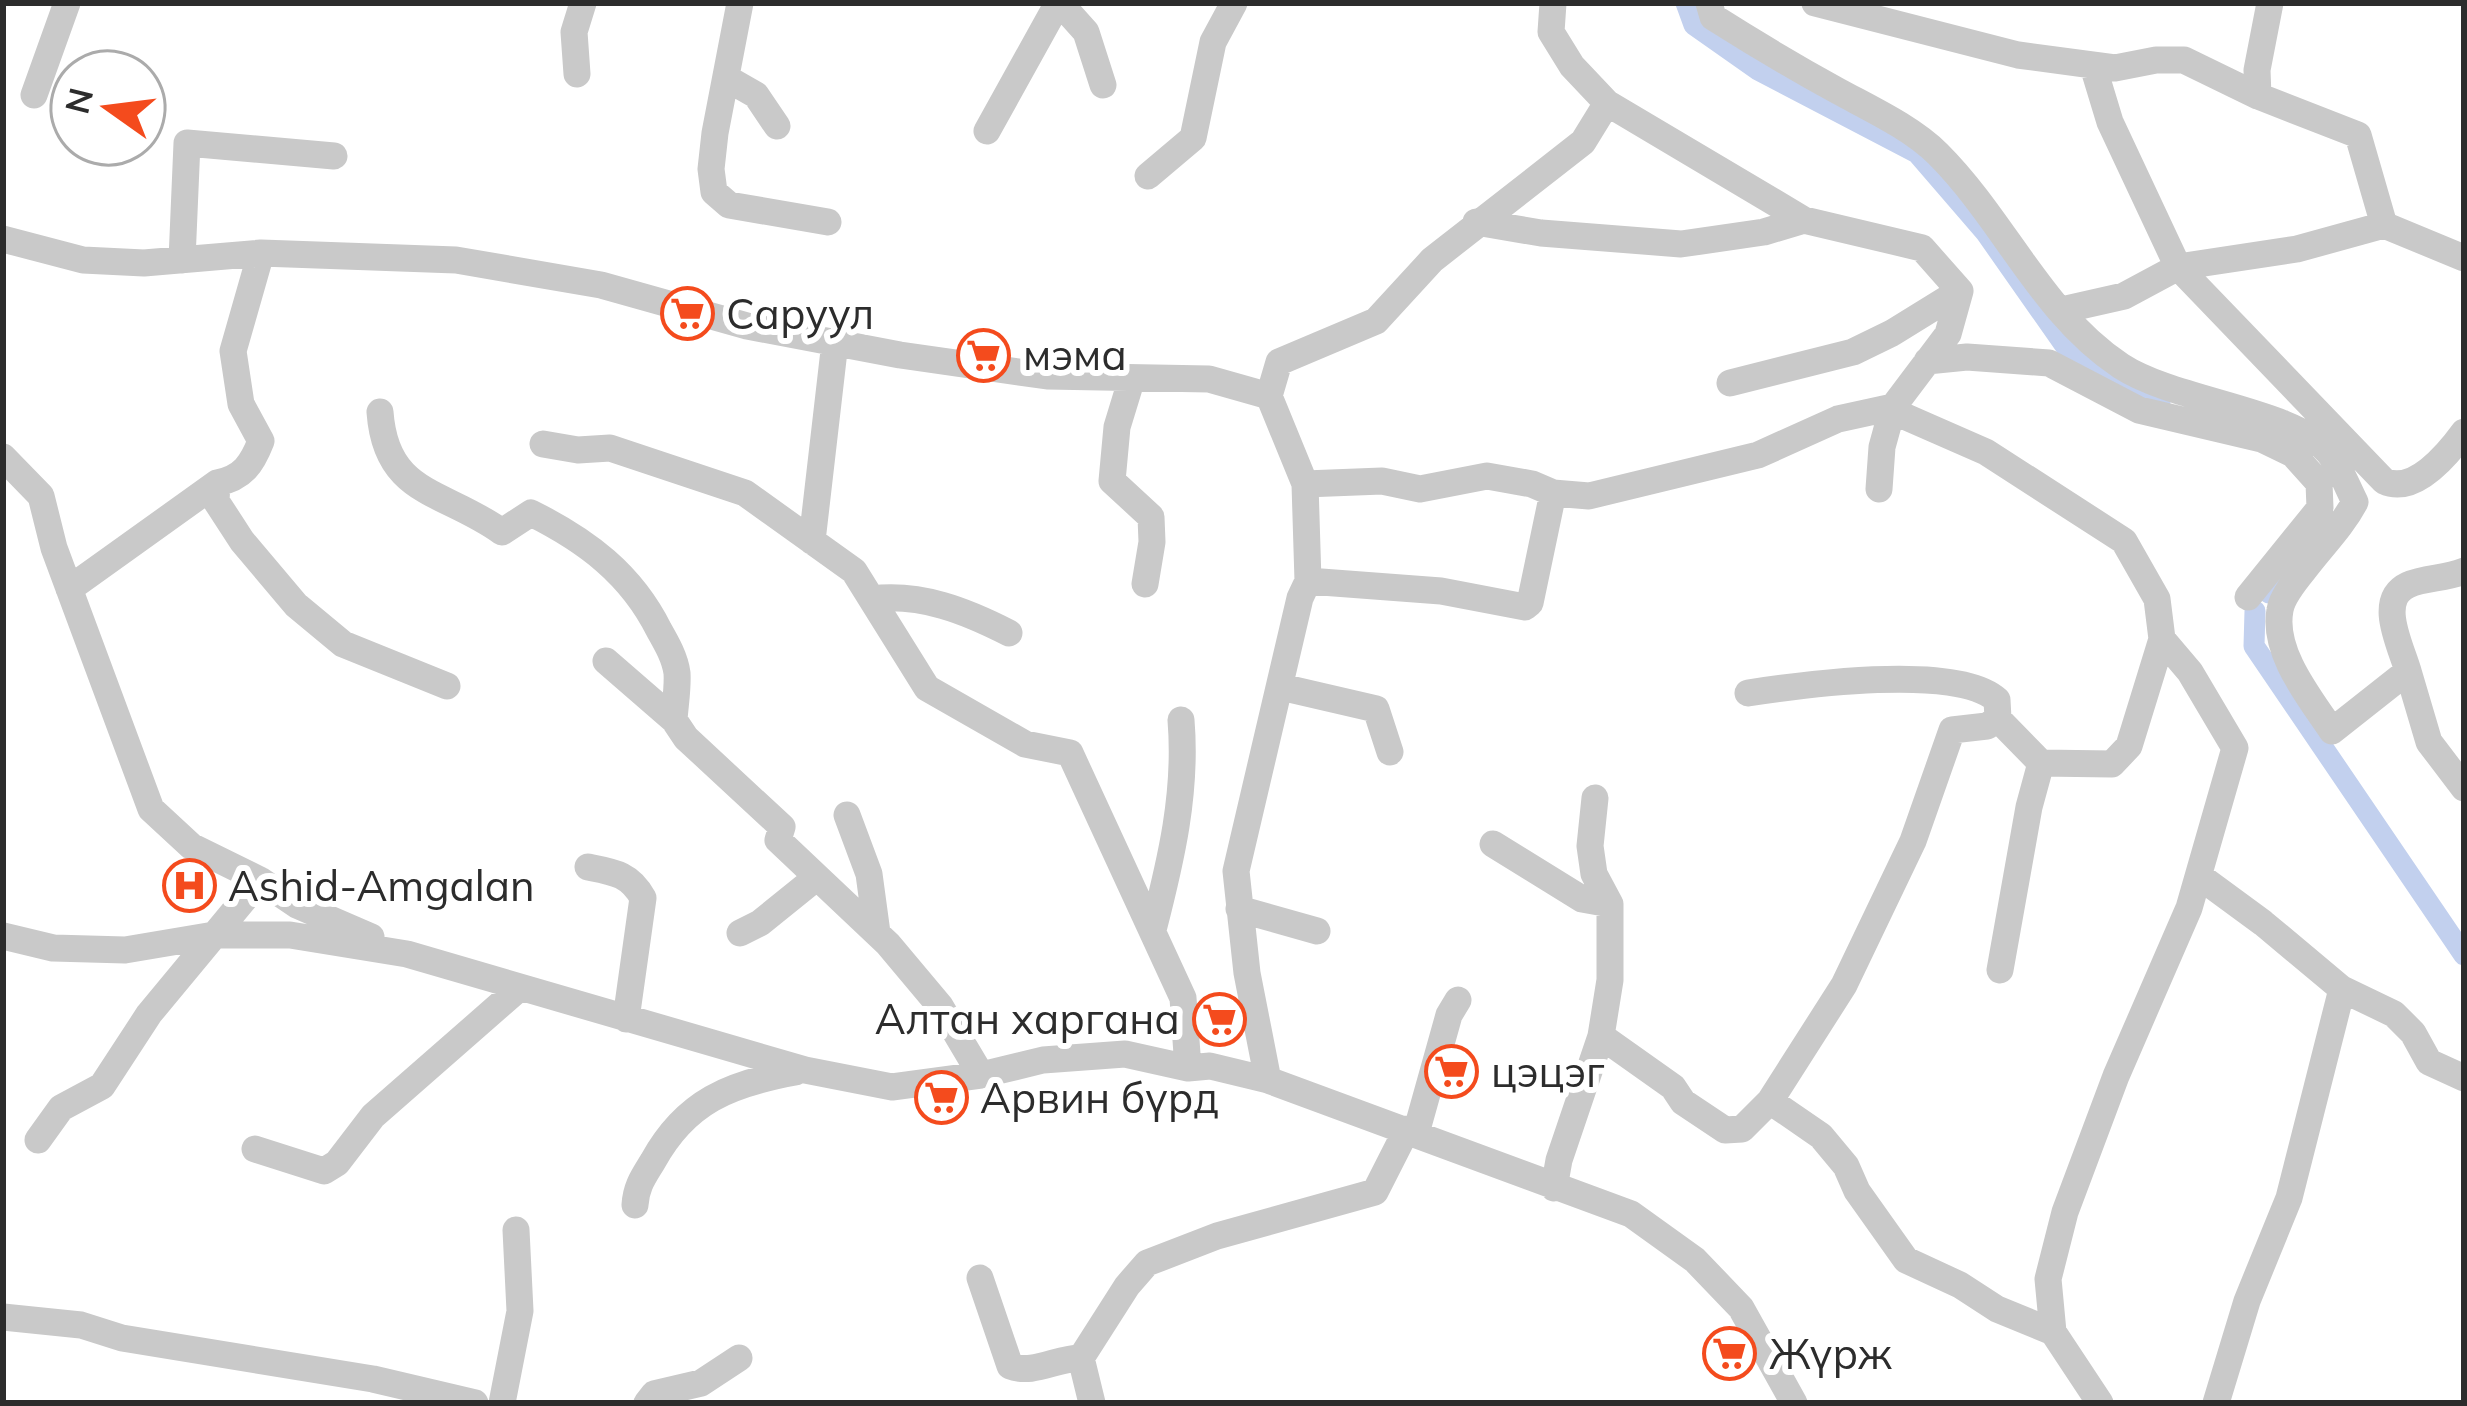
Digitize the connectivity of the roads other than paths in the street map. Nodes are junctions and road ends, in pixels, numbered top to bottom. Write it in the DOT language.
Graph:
graph roads {
  1 [pos="67,3"];
  2 [pos="583,3"];
  3 [pos="740,3"];
  4 [pos="1059,3"];
  5 [pos="1234,3"];
  6 [pos="1553,3"];
  7 [pos="1709,3"];
  8 [pos="1815,3"];
  9 [pos="2270,3"];
  10 [pos="2093,66"];
  11 [pos="577,74"];
  12 [pos="728,80"];
  13 [pos="1102,85"];
  14 [pos="34,94"];
  15 [pos="2258,96"];
  16 [pos="1607,104"];
  17 [pos="777,126"];
  18 [pos="987,131"];
  19 [pos="334,156"];
  20 [pos="1148,176"];
  21 [pos="1804,220"];
  22 [pos="828,222"];
  23 [pos="1477,222"];
  24 [pos="2384,225"];
  25 [pos="3,239"];
  26 [pos="261,253"];
  27 [pos="2464,258"];
  28 [pos="182,260"];
  29 [pos="2178,267"];
  30 [pos="1960,291"];
  31 [pos="2062,310"];
  32 [pos="835,342"];
  33 [pos="1927,361"];
  34 [pos="1132,378"];
  35 [pos="1730,383"];
  36 [pos="1269,396"];
  37 [pos="1893,407"];
  38 [pos="380,412"];
  39 [pos="2464,432"];
  40 [pos="543,444"];
  41 [pos="3,457"];
  42 [pos="217,483"];
  43 [pos="1305,484"];
  44 [pos="1879,489"];
  45 [pos="1553,493"];
  46 [pos="812,541"];
  47 [pos="2464,571"];
  48 [pos="1308,581"];
  49 [pos="1145,584"];
  50 [pos="70,589"];
  51 [pos="2248,597"];
  52 [pos="872,598"];
  53 [pos="1009,633"];
  54 [pos="2162,639"];
  55 [pos="606,661"];
  56 [pos="2408,671"];
  57 [pos="447,686"];
  58 [pos="1281,687"];
  59 [pos="1748,693"];
  60 [pos="1998,718"];
  61 [pos="674,720"];
  62 [pos="1181,720"];
  63 [pos="1390,752"];
  64 [pos="2042,764"];
  65 [pos="2464,788"];
  66 [pos="1594,798"];
  67 [pos="847,815"];
  68 [pos="1493,844"];
  69 [pos="588,867"];
  70 [pos="2199,876"];
  71 [pos="817,877"];
  72 [pos="260,880"];
  73 [pos="1610,904"];
  74 [pos="1239,909"];
  75 [pos="1153,930"];
  76 [pos="1317,931"];
  77 [pos="740,933"];
  78 [pos="877,933"];
  79 [pos="214,935"];
  80 [pos="3,936"];
  81 [pos="407,954"];
  82 [pos="2000,970"];
  83 [pos="518,989"];
  84 [pos="2342,989"];
  85 [pos="1458,1000"];
  86 [pos="626,1019"];
  87 [pos="1601,1036"];
  88 [pos="1188,1068"];
  89 [pos="805,1070"];
  90 [pos="981,1075"];
  91 [pos="2464,1078"];
  92 [pos="1268,1080"];
  93 [pos="1770,1101"];
  94 [pos="1412,1131"];
  95 [pos="38,1140"];
  96 [pos="255,1149"];
  97 [pos="1554,1188"];
  98 [pos="635,1205"];
  99 [pos="516,1230"];
  100 [pos="980,1278"];
  101 [pos="3,1317"];
  102 [pos="2053,1332"];
  103 [pos="739,1358"];
  104 [pos="1081,1358"];
  105 [pos="475,1403"];
  106 [pos="502,1403"];
  107 [pos="647,1403"];
  108 [pos="1092,1403"];
  109 [pos="1794,1403"];
  110 [pos="2100,1403"];
  111 [pos="2216,1403"];
  1 -- 14 [label="street"];
  2 -- 11 [label="street"];
  3 -- 12 [label="street"];
  4 -- 13 [label="street"];
  4 -- 18 [label="street"];
  5 -- 20 [label="street"];
  6 -- 16 [label="street"];
  7 -- 31 [label="street"];
  8 -- 10 [label="street"];
  9 -- 15 [label="street"];
  10 -- 15 [label="street"];
  10 -- 29 [label="street"];
  12 -- 17 [label="street"];
  12 -- 22 [label="street"];
  15 -- 24 [label="street"];
  16 -- 21 [label="street"];
  16 -- 23 [label="street"];
  19 -- 28 [label="street"];
  21 -- 23 [label="street"];
  21 -- 30 [label="street"];
  23 -- 36 [label="street"];
  24 -- 27 [label="street"];
  24 -- 29 [label="street"];
  25 -- 28 [label="street"];
  26 -- 28 [label="street"];
  26 -- 32 [label="street"];
  26 -- 42 [label="street"];
  29 -- 31 [label="street"];
  29 -- 39 [label="street"];
  30 -- 33 [label="street"];
  30 -- 35 [label="street"];
  31 -- 56 [label="street"];
  32 -- 34 [label="street"];
  32 -- 46 [label="street"];
  33 -- 37 [label="street"];
  33 -- 51 [label="street"];
  34 -- 36 [label="street"];
  34 -- 49 [label="street"];
  36 -- 43 [label="street"];
  37 -- 44 [label="street"];
  37 -- 45 [label="street"];
  37 -- 54 [label="street"];
  38 -- 61 [label="street"];
  40 -- 46 [label="street"];
  41 -- 50 [label="street"];
  42 -- 50 [label="street"];
  42 -- 57 [label="street"];
  43 -- 45 [label="street"];
  43 -- 48 [label="street"];
  45 -- 48 [label="street"];
  46 -- 52 [label="street"];
  47 -- 56 [label="street"];
  48 -- 58 [label="street"];
  50 -- 72 [label="street"];
  52 -- 53 [label="street"];
  52 -- 75 [label="street"];
  54 -- 64 [label="street"];
  54 -- 70 [label="street"];
  55 -- 61 [label="street"];
  56 -- 65 [label="street"];
  58 -- 63 [label="street"];
  58 -- 74 [label="street"];
  59 -- 60 [label="street"];
  60 -- 64 [label="street"];
  60 -- 93 [label="street"];
  61 -- 71 [label="street"];
  62 -- 75 [label="street"];
  64 -- 82 [label="street"];
  66 -- 73 [label="street"];
  67 -- 78 [label="street"];
  68 -- 73 [label="street"];
  69 -- 86 [label="street"];
  70 -- 84 [label="street"];
  70 -- 102 [label="street"];
  71 -- 77 [label="street"];
  71 -- 78 [label="street"];
  72 -- 79 [label="street"];
  72 -- 81 [label="street"];
  73 -- 87 [label="street"];
  74 -- 76 [label="street"];
  74 -- 92 [label="street"];
  75 -- 88 [label="street"];
  78 -- 90 [label="street"];
  79 -- 80 [label="street"];
  79 -- 81 [label="street"];
  79 -- 95 [label="street"];
  81 -- 83 [label="street"];
  83 -- 86 [label="street"];
  83 -- 96 [label="street"];
  84 -- 91 [label="street"];
  84 -- 111 [label="street"];
  85 -- 94 [label="street"];
  86 -- 89 [label="street"];
  87 -- 93 [label="street"];
  87 -- 97 [label="street"];
  88 -- 90 [label="street"];
  88 -- 92 [label="street"];
  89 -- 90 [label="street"];
  89 -- 98 [label="street"];
  92 -- 94 [label="street"];
  93 -- 102 [label="street"];
  94 -- 97 [label="street"];
  94 -- 104 [label="street"];
  97 -- 109 [label="street"];
  99 -- 106 [label="street"];
  100 -- 104 [label="street"];
  101 -- 105 [label="street"];
  102 -- 110 [label="street"];
  103 -- 107 [label="street"];
  104 -- 108 [label="street"];
}
